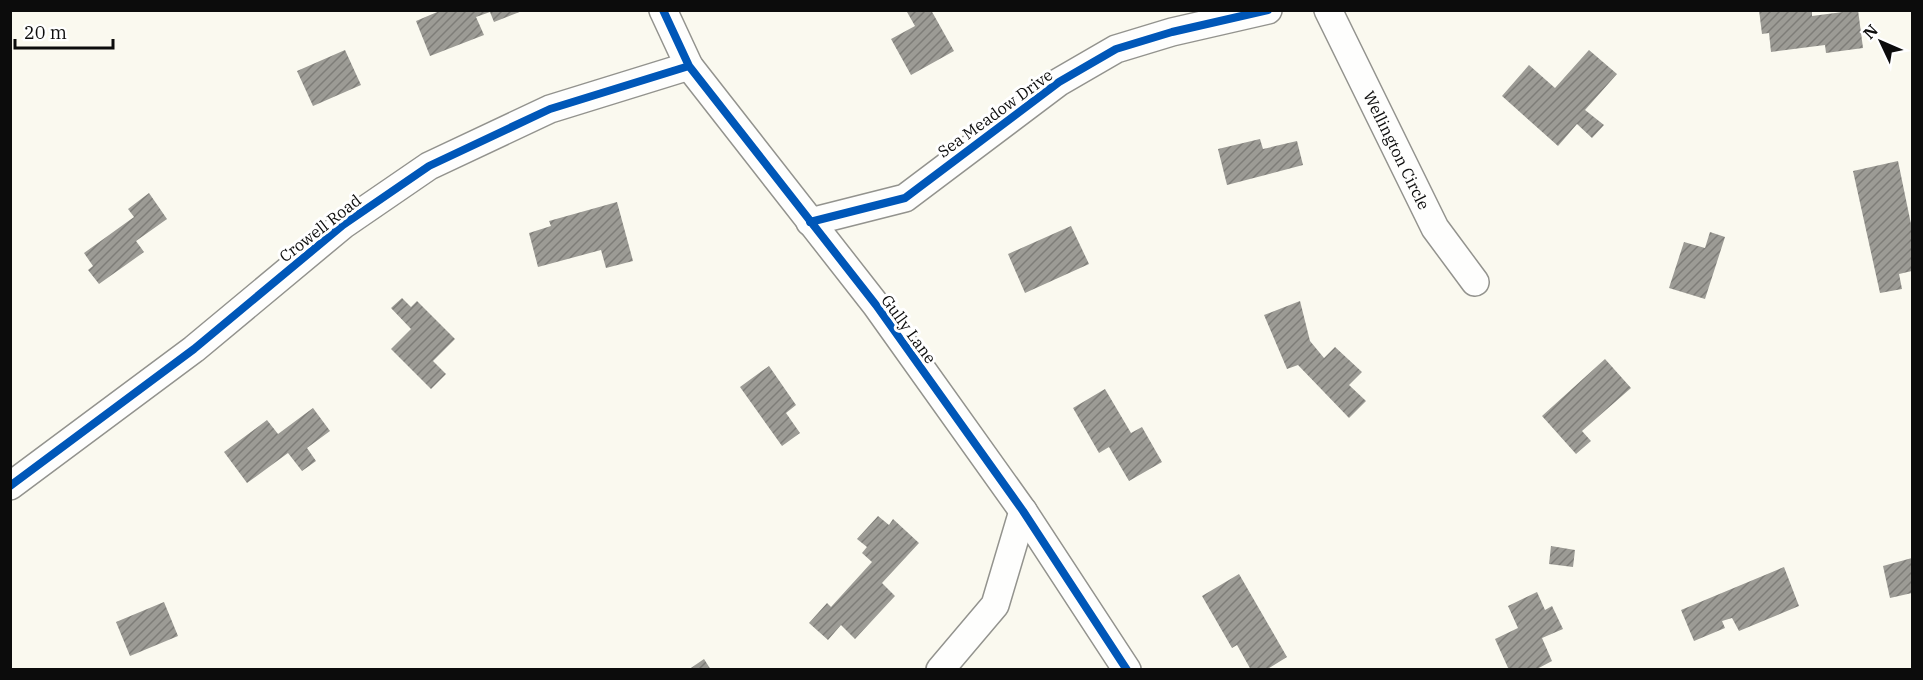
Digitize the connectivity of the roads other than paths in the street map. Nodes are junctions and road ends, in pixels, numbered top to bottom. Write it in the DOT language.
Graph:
graph roads {
  1 [pos="663,10"];
  2 [pos="1268,10"];
  3 [pos="1328,10"];
  4 [pos="688,66"];
  5 [pos="810,222"];
  6 [pos="1475,282"];
  7 [pos="10,486"];
  8 [pos="1023,511"];
  9 [pos="940,669"];
  10 [pos="1126,669"];
  1 -- 4 [label="street, Gully Lane"];
  2 -- 5 [label="street, Sea Meadow Drive"];
  3 -- 6 [label="street, Wellington Circle"];
  4 -- 5 [label="street, Gully Lane"];
  4 -- 7 [label="street, Crowell Road"];
  5 -- 8 [label="street, Gully Lane"];
  8 -- 9 [label="street"];
  8 -- 10 [label="street, Gully Lane"];
}
